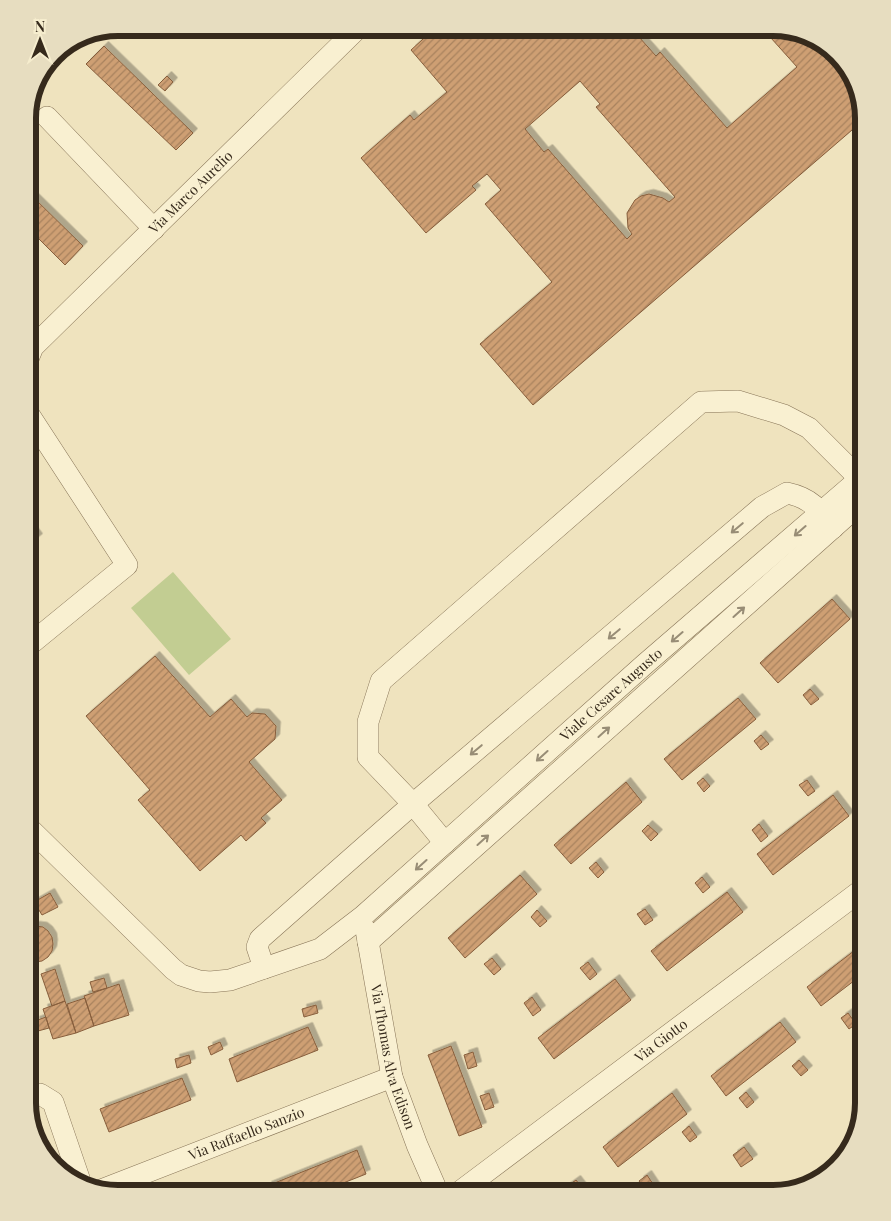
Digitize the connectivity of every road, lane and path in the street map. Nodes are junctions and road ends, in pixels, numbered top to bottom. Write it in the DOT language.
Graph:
graph roads {
  1 [pos="350,36"];
  2 [pos="47,117"];
  3 [pos="154,229"];
  4 [pos="36,344"];
  5 [pos="36,425"];
  6 [pos="855,471"];
  7 [pos="855,486"];
  8 [pos="855,506"];
  9 [pos="827,520"];
  10 [pos="36,639"];
  11 [pos="413,804"];
  12 [pos="36,835"];
  13 [pos="445,843"];
  14 [pos="855,896"];
  15 [pos="363,916"];
  16 [pos="368,942"];
  17 [pos="264,968"];
  18 [pos="392,1077"];
  19 [pos="36,1095"];
  20 [pos="79,1175"];
  21 [pos="114,1185"];
  22 [pos="434,1185"];
  23 [pos="469,1185"];
  1 -- 3 [label="street, Via Marco Aurelio"];
  2 -- 3 [label="street"];
  3 -- 4 [label="street, Via Marco Aurelio"];
  5 -- 10 [label="street"];
  6 -- 11 [label="street"];
  7 -- 9 [label="street, Viale Cesare Augusto"];
  8 -- 9 [label="street, Viale Cesare Augusto"];
  9 -- 11 [label="street, one-way"];
  9 -- 13 [label="street, Viale Cesare Augusto, one-way"];
  16 -- 9 [label="street, Viale Cesare Augusto, one-way"];
  11 -- 13 [label="street"];
  11 -- 17 [label="street"];
  12 -- 17 [label="street, Viale Cesare Augusto"];
  13 -- 15 [label="street, Viale Cesare Augusto, one-way"];
  14 -- 23 [label="street, Via Giotto"];
  15 -- 16 [label="street, Via Thomas Alva Edison"];
  15 -- 17 [label="street, Viale Cesare Augusto"];
  16 -- 18 [label="street, Via Thomas Alva Edison"];
  18 -- 21 [label="street, Via Raffaello Sanzio"];
  18 -- 22 [label="street, Via Thomas Alva Edison"];
  19 -- 20 [label="street"];
}
